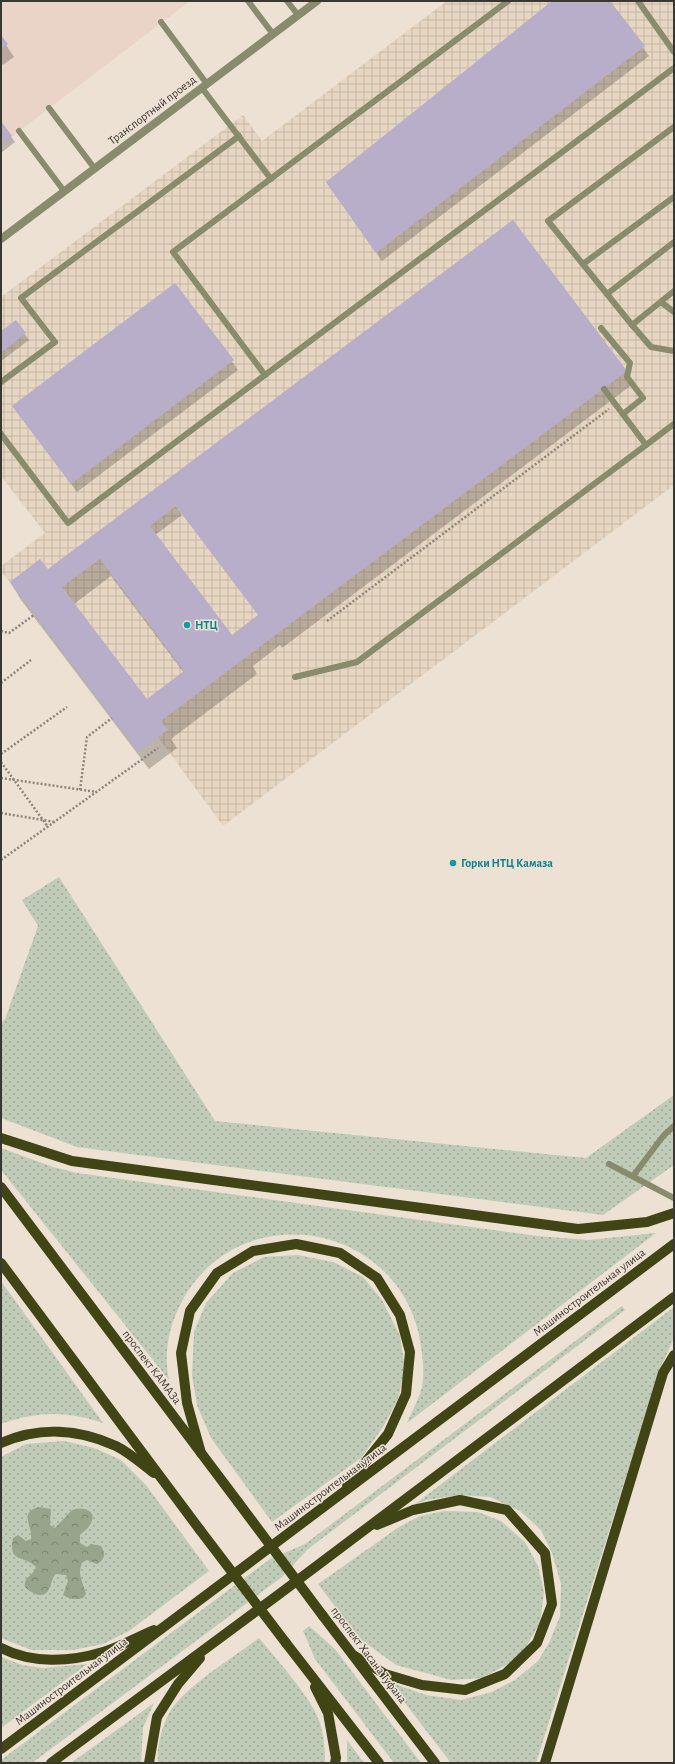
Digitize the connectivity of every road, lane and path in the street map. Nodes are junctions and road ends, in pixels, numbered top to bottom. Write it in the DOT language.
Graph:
graph roads {
  1 [pos="248,1"];
  2 [pos="288,1"];
  3 [pos="318,1"];
  4 [pos="508,1"];
  5 [pos="638,1"];
  6 [pos="298,15"];
  7 [pos="161,22"];
  8 [pos="273,34"];
  9 [pos="674,52"];
  10 [pos="674,68"];
  11 [pos="205,86"];
  12 [pos="49,108"];
  13 [pos="674,127"];
  14 [pos="19,131"];
  15 [pos="239,136"];
  16 [pos="94,169"];
  17 [pos="271,179"];
  18 [pos="64,191"];
  19 [pos="674,197"];
  20 [pos="1,239"];
  21 [pos="674,242"];
  22 [pos="583,264"];
  23 [pos="674,291"];
  24 [pos="607,294"];
  25 [pos="661,302"];
  26 [pos="674,312"];
  27 [pos="632,325"];
  28 [pos="601,328"];
  29 [pos="674,351"];
  30 [pos="266,375"];
  31 [pos="1,382"];
  32 [pos="604,389"];
  33 [pos="616,404"];
  34 [pos="623,414"];
  35 [pos="674,424"];
  36 [pos="1,434"];
  37 [pos="646,444"];
  38 [pos="34,615"];
  39 [pos="327,621"];
  40 [pos="1,631"];
  41 [pos="31,660"];
  42 [pos="295,677"];
  43 [pos="1,683"];
  44 [pos="67,707"];
  45 [pos="112,718"];
  46 [pos="158,748"];
  47 [pos="1,754"];
  48 [pos="1,762"];
  49 [pos="1,778"];
  50 [pos="14,780"];
  51 [pos="80,790"];
  52 [pos="97,792"];
  53 [pos="1,813"];
  54 [pos="43,820"];
  55 [pos="55,822"];
  56 [pos="48,827"];
  57 [pos="1,860"];
  58 [pos="674,1126"];
  59 [pos="1,1138"];
  60 [pos="609,1164"];
  61 [pos="633,1176"];
  62 [pos="1,1187"];
  63 [pos="674,1198"];
  64 [pos="674,1213"];
  65 [pos="674,1244"];
  66 [pos="1,1263"];
  67 [pos="674,1297"];
  68 [pos="674,1355"];
  69 [pos="1,1443"];
  70 [pos="200,1453"];
  71 [pos="162,1478"];
  72 [pos="338,1497"];
  73 [pos="362,1532"];
  74 [pos="282,1562"];
  75 [pos="169,1624"];
  76 [pos="210,1646"];
  77 [pos="1,1648"];
  78 [pos="354,1655"];
  79 [pos="303,1664"];
  80 [pos="1,1749"];
  81 [pos="51,1763"];
  82 [pos="148,1763"];
  83 [pos="335,1763"];
  84 [pos="379,1763"];
  85 [pos="435,1763"];
  86 [pos="545,1763"];
  1 -- 8 [label="lane"];
  2 -- 6 [label="lane"];
  3 -- 6 [label="street, Транспортный проезд"];
  4 -- 17 [label="lane"];
  5 -- 9 [label="lane"];
  6 -- 8 [label="street, Транспортный проезд"];
  7 -- 11 [label="lane"];
  8 -- 11 [label="street, Транспортный проезд"];
  10 -- 30 [label="lane"];
  11 -- 15 [label="lane"];
  11 -- 16 [label="street, Транспортный проезд"];
  12 -- 16 [label="lane"];
  13 -- 22 [label="lane"];
  14 -- 18 [label="lane"];
  15 -- 17 [label="lane"];
  15 -- 31 [label="lane"];
  16 -- 18 [label="street, Транспортный проезд"];
  17 -- 30 [label="lane"];
  18 -- 20 [label="street, Транспортный проезд"];
  19 -- 22 [label="lane"];
  21 -- 24 [label="lane"];
  22 -- 24 [label="lane"];
  23 -- 25 [label="lane"];
  24 -- 27 [label="lane"];
  25 -- 26 [label="lane"];
  25 -- 27 [label="lane"];
  27 -- 29 [label="lane"];
  28 -- 34 [label="lane"];
  30 -- 36 [label="lane"];
  32 -- 33 [label="lane"];
  33 -- 34 [label="lane"];
  33 -- 39 [label="path"];
  34 -- 37 [label="lane"];
  35 -- 37 [label="lane"];
  37 -- 42 [label="lane"];
  38 -- 40 [label="path"];
  41 -- 43 [label="path"];
  44 -- 47 [label="path"];
  45 -- 51 [label="path"];
  46 -- 52 [label="path"];
  48 -- 50 [label="path"];
  49 -- 50 [label="path"];
  50 -- 51 [label="path"];
  50 -- 54 [label="path"];
  51 -- 52 [label="path"];
  52 -- 55 [label="path"];
  53 -- 54 [label="path"];
  54 -- 55 [label="path"];
  54 -- 56 [label="path"];
  55 -- 56 [label="path"];
  56 -- 57 [label="path"];
  58 -- 61 [label="lane"];
  59 -- 64 [label="main road"];
  60 -- 61 [label="lane"];
  61 -- 63 [label="lane"];
  62 -- 70 [label="main road, проспект КАМАЗа"];
  65 -- 72 [label="main road, Машиностроительная улица"];
  66 -- 71 [label="main road"];
  67 -- 73 [label="main road"];
  68 -- 86 [label="main road"];
  69 -- 71 [label="main road"];
  70 -- 72 [label="main road"];
  70 -- 74 [label="main road, проспект КАМАЗа, bridge"];
  71 -- 79 [label="main road, bridge"];
  72 -- 75 [label="main road, Машиностроительная улица"];
  73 -- 76 [label="main road"];
  73 -- 78 [label="main road"];
  74 -- 78 [label="main road, проспект Хасана Туфана, bridge"];
  75 -- 77 [label="main road"];
  75 -- 80 [label="main road, Машиностроительная улица"];
  76 -- 81 [label="main road"];
  76 -- 82 [label="main road"];
  78 -- 85 [label="main road, проспект Хасана Туфана"];
  79 -- 83 [label="main road"];
  79 -- 84 [label="main road"];
}
